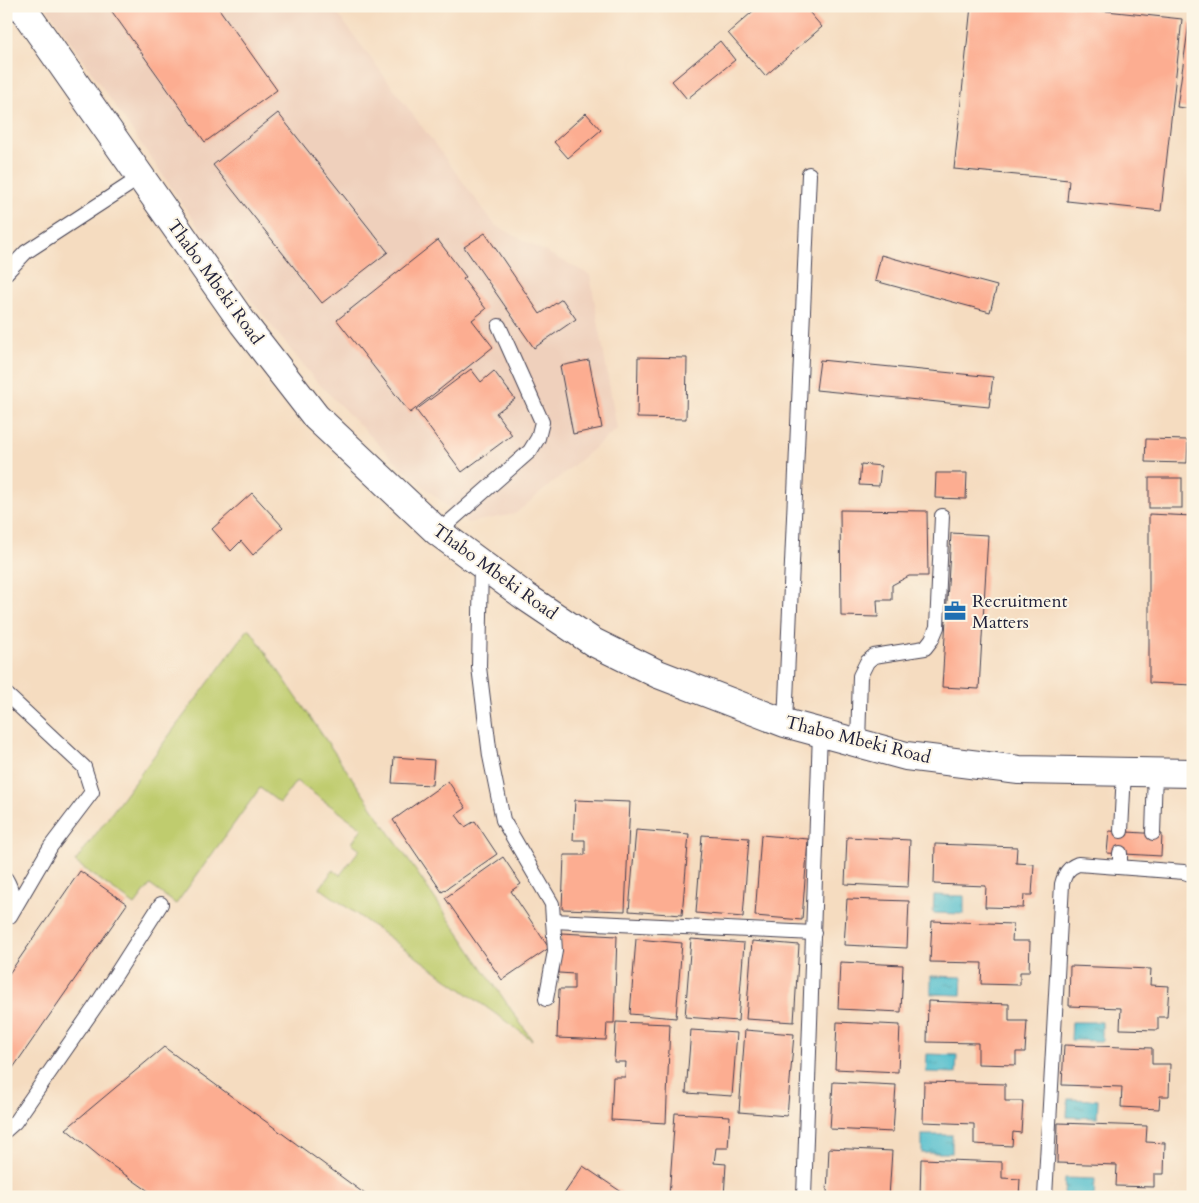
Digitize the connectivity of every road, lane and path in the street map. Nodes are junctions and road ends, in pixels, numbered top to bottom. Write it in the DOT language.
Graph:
graph roads {
  1 [pos="21,6"];
  2 [pos="809,174"];
  3 [pos="141,177"];
  4 [pos="6,272"];
  5 [pos="499,326"];
  6 [pos="942,516"];
  7 [pos="438,532"];
  8 [pos="481,564"];
  9 [pos="6,694"];
  10 [pos="785,723"];
  11 [pos="820,732"];
  12 [pos="858,743"];
  13 [pos="1124,772"];
  14 [pos="1155,772"];
  15 [pos="1193,773"];
  16 [pos="1121,831"];
  17 [pos="1153,833"];
  18 [pos="1152,856"];
  19 [pos="1152,870"];
  20 [pos="1193,875"];
  21 [pos="6,879"];
  22 [pos="162,904"];
  23 [pos="8,918"];
  24 [pos="553,920"];
  25 [pos="814,933"];
  26 [pos="546,999"];
  27 [pos="6,1130"];
  28 [pos="804,1197"];
  29 [pos="1046,1197"];
  1 -- 3 [label="main road, Thabo Mbeki Road"];
  2 -- 10 [label="lane"];
  3 -- 4 [label="lane"];
  3 -- 7 [label="main road, Thabo Mbeki Road"];
  5 -- 7 [label="lane"];
  6 -- 12 [label="lane"];
  7 -- 8 [label="main road, Thabo Mbeki Road"];
  8 -- 10 [label="main road, Thabo Mbeki Road"];
  8 -- 24 [label="lane"];
  9 -- 23 [label="lane"];
  10 -- 11 [label="main road, Thabo Mbeki Road"];
  11 -- 12 [label="main road, Thabo Mbeki Road"];
  11 -- 25 [label="lane"];
  12 -- 13 [label="main road, Thabo Mbeki Road"];
  13 -- 14 [label="main road, Thabo Mbeki Road"];
  13 -- 16 [label="lane"];
  14 -- 15 [label="main road, Thabo Mbeki Road"];
  14 -- 17 [label="lane"];
  18 -- 19 [label="lane"];
  19 -- 20 [label="lane"];
  19 -- 29 [label="lane"];
  21 -- 23 [label="lane"];
  22 -- 27 [label="lane"];
  24 -- 25 [label="lane"];
  24 -- 26 [label="lane"];
  25 -- 28 [label="lane"];
}
